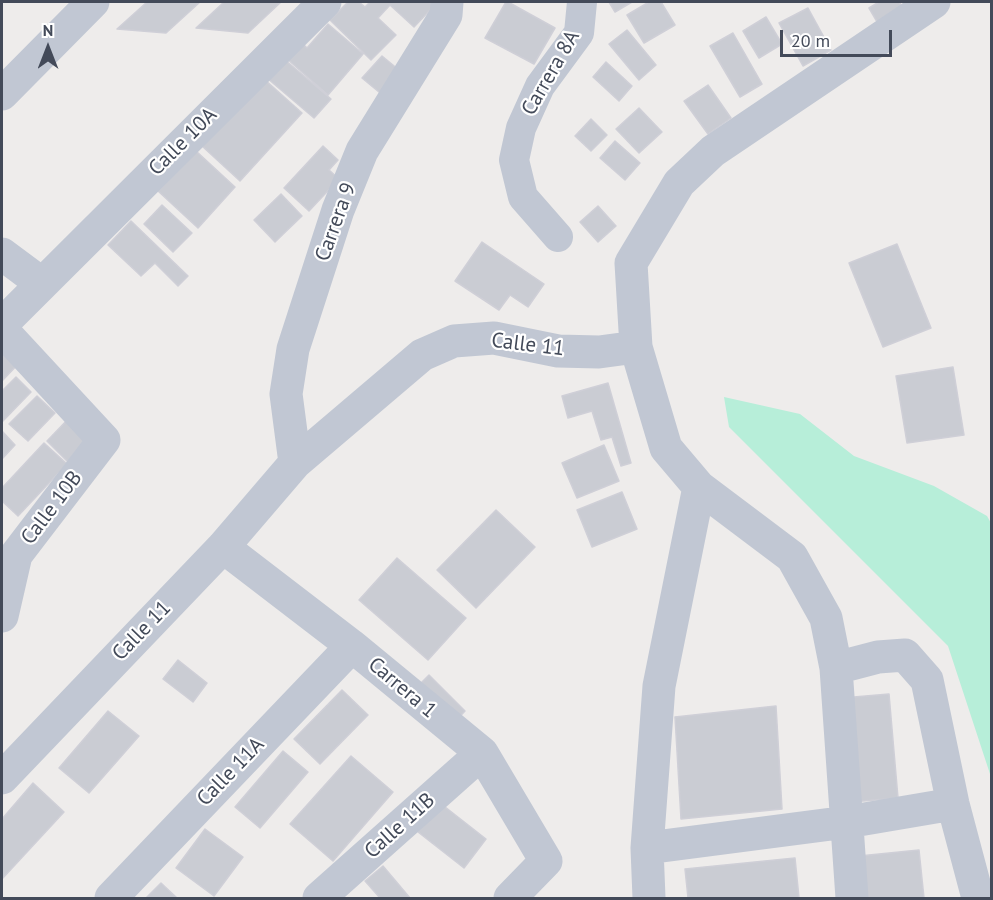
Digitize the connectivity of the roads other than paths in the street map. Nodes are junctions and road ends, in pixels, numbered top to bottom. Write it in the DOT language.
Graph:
graph roads {
  1 [pos="93,2"];
  2 [pos="325,2"];
  3 [pos="447,2"];
  4 [pos="582,2"];
  5 [pos="934,2"];
  6 [pos="2,94"];
  7 [pos="558,237"];
  8 [pos="2,254"];
  9 [pos="41,283"];
  10 [pos="2,324"];
  11 [pos="2,330"];
  12 [pos="636,347"];
  13 [pos="296,463"];
  14 [pos="699,487"];
  15 [pos="223,547"];
  16 [pos="9,548"];
  17 [pos="2,614"];
  18 [pos="352,646"];
  19 [pos="836,668"];
  20 [pos="482,753"];
  21 [pos="2,778"];
  22 [pos="953,804"];
  23 [pos="847,822"];
  24 [pos="647,848"];
  25 [pos="111,898"];
  26 [pos="319,898"];
  27 [pos="510,898"];
  28 [pos="649,898"];
  29 [pos="852,898"];
  30 [pos="978,898"];
  1 -- 6 [label="street"];
  2 -- 9 [label="street, Calle 10A"];
  3 -- 13 [label="street, Carrera 9"];
  4 -- 7 [label="street, Carrera 8A"];
  5 -- 12 [label="street"];
  8 -- 9 [label="street"];
  9 -- 10 [label="street, Calle 10A"];
  11 -- 16 [label="street, Calle 10B"];
  12 -- 13 [label="street, Calle 11"];
  12 -- 14 [label="street"];
  13 -- 15 [label="street, Calle 11"];
  14 -- 19 [label="street"];
  14 -- 24 [label="street"];
  15 -- 18 [label="street, Carrera 1"];
  15 -- 21 [label="street, Calle 11"];
  16 -- 17 [label="street, Calle 10B"];
  18 -- 20 [label="street, Carrera 1"];
  18 -- 25 [label="street, Calle 11A"];
  19 -- 22 [label="street"];
  19 -- 23 [label="street"];
  20 -- 26 [label="street, Calle 11B"];
  20 -- 27 [label="street, Carrera 1"];
  22 -- 23 [label="street"];
  22 -- 30 [label="street"];
  23 -- 24 [label="street"];
  23 -- 29 [label="street"];
  24 -- 28 [label="street"];
}
